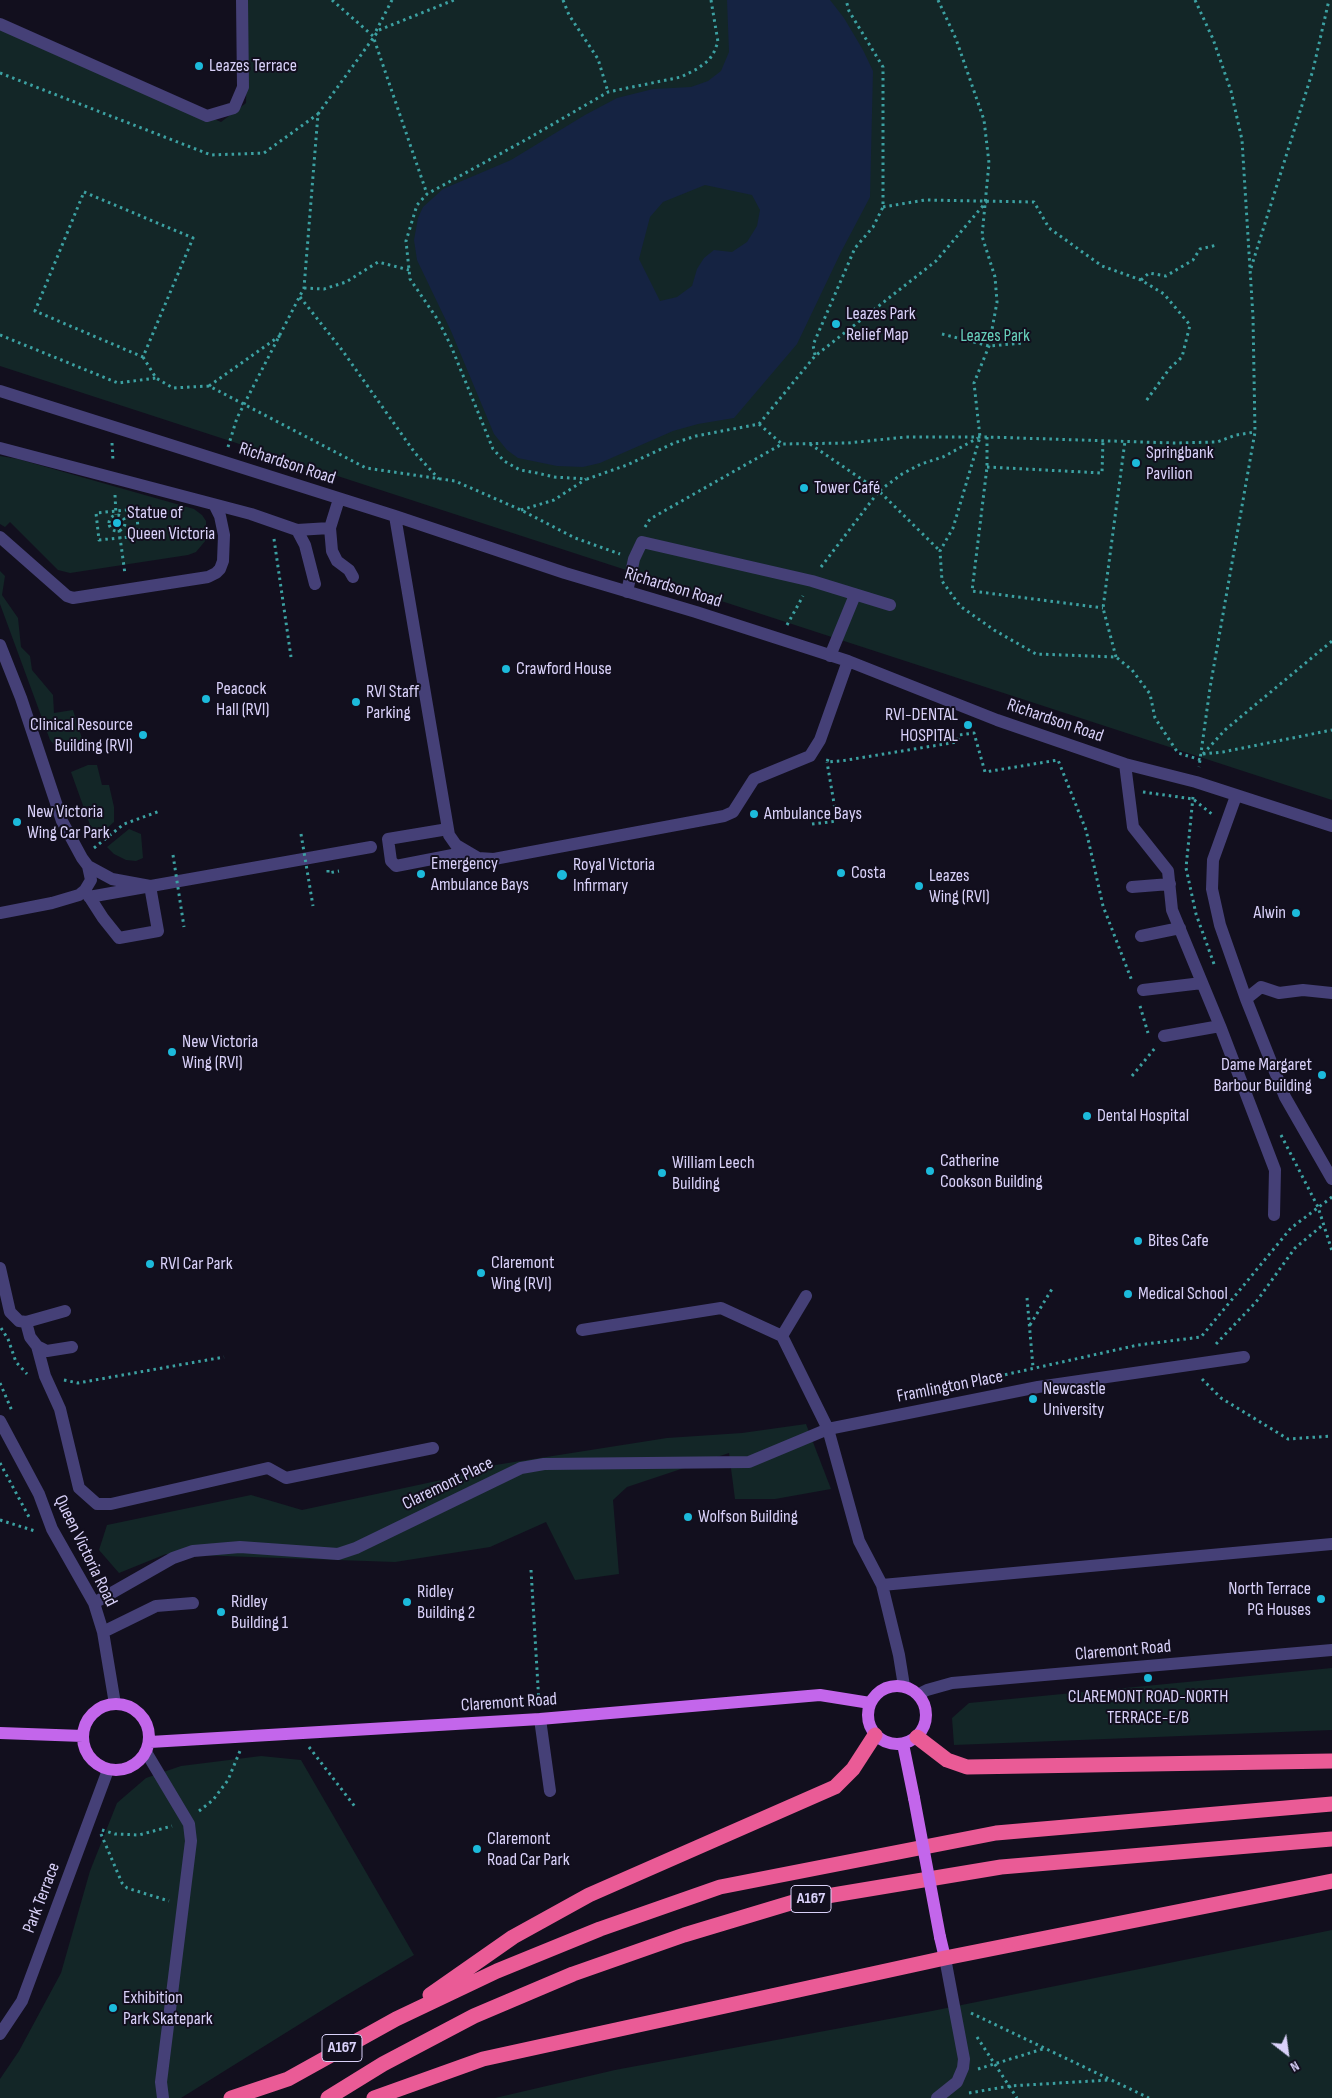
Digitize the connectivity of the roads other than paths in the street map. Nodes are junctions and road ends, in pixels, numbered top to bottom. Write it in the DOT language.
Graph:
graph roads {
  1 [pos="242,0"];
  2 [pos="0,24"];
  3 [pos="0,392"];
  4 [pos="0,448"];
  5 [pos="339,499"];
  6 [pos="215,506"];
  7 [pos="395,516"];
  8 [pos="330,528"];
  9 [pos="297,530"];
  10 [pos="0,537"];
  11 [pos="353,577"];
  12 [pos="315,584"];
  13 [pos="627,592"];
  14 [pos="855,595"];
  15 [pos="890,605"];
  16 [pos="0,645"];
  17 [pos="830,656"];
  18 [pos="848,661"];
  19 [pos="1125,764"];
  20 [pos="1236,796"];
  21 [pos="1332,826"];
  22 [pos="448,829"];
  23 [pos="370,847"];
  24 [pos="468,852"];
  25 [pos="88,866"];
  26 [pos="1170,884"];
  27 [pos="150,886"];
  28 [pos="1132,887"];
  29 [pos="87,893"];
  30 [pos="0,913"];
  31 [pos="1180,928"];
  32 [pos="1141,936"];
  33 [pos="1202,983"];
  34 [pos="1138,992"];
  35 [pos="1332,992"];
  36 [pos="1246,999"];
  37 [pos="1220,1026"];
  38 [pos="1158,1039"];
  39 [pos="1332,1179"];
  40 [pos="1274,1215"];
  41 [pos="0,1268"];
  42 [pos="806,1296"];
  43 [pos="65,1311"];
  44 [pos="26,1322"];
  45 [pos="582,1330"];
  46 [pos="782,1336"];
  47 [pos="37,1346"];
  48 [pos="72,1347"];
  49 [pos="1244,1357"];
  50 [pos="0,1420"];
  51 [pos="828,1429"];
  52 [pos="433,1448"];
  53 [pos="1332,1544"];
  54 [pos="882,1585"];
  55 [pos="94,1603"];
  56 [pos="193,1603"];
  57 [pos="103,1632"];
  58 [pos="1332,1650"];
  59 [pos="904,1686"];
  60 [pos="919,1694"];
  61 [pos="870,1703"];
  62 [pos="116,1704"];
  63 [pos="540,1719"];
  64 [pos="0,1733"];
  65 [pos="875,1735"];
  66 [pos="83,1736"];
  67 [pos="917,1736"];
  68 [pos="903,1744"];
  69 [pos="148,1747"];
  70 [pos="1332,1761"];
  71 [pos="108,1770"];
  72 [pos="550,1792"];
  73 [pos="1332,1804"];
  74 [pos="1332,1839"];
  75 [pos="1332,1881"];
  76 [pos="945,1958"];
  77 [pos="396,2018"];
  78 [pos="0,2034"];
  79 [pos="288,2078"];
  80 [pos="163,2098"];
  81 [pos="230,2098"];
  82 [pos="258,2098"];
  83 [pos="328,2098"];
  84 [pos="374,2098"];
  85 [pos="937,2098"];
  1 -- 2 [label="street"];
  3 -- 5 [label="street, Richardson Road"];
  4 -- 6 [label="street"];
  5 -- 7 [label="street, Richardson Road"];
  5 -- 8 [label="street"];
  6 -- 9 [label="street"];
  6 -- 10 [label="street"];
  7 -- 13 [label="street, Richardson Road"];
  7 -- 22 [label="street"];
  8 -- 9 [label="street"];
  8 -- 11 [label="street"];
  9 -- 12 [label="street"];
  13 -- 14 [label="street"];
  13 -- 17 [label="street, Richardson Road"];
  14 -- 15 [label="street"];
  14 -- 17 [label="street"];
  16 -- 25 [label="street"];
  17 -- 18 [label="street, Richardson Road"];
  18 -- 19 [label="street, Richardson Road"];
  18 -- 24 [label="street"];
  19 -- 20 [label="street, Richardson Road"];
  19 -- 26 [label="street"];
  20 -- 21 [label="street, Richardson Road"];
  20 -- 36 [label="street"];
  22 -- 24 [label="street"];
  22 -- 24 [label="street"];
  23 -- 27 [label="street"];
  25 -- 27 [label="street"];
  25 -- 29 [label="street"];
  26 -- 28 [label="street"];
  26 -- 31 [label="street"];
  27 -- 29 [label="street"];
  27 -- 29 [label="street"];
  29 -- 30 [label="street"];
  31 -- 32 [label="street"];
  31 -- 33 [label="street"];
  33 -- 34 [label="street"];
  33 -- 37 [label="street"];
  35 -- 36 [label="street"];
  36 -- 39 [label="street"];
  37 -- 38 [label="street"];
  37 -- 40 [label="street"];
  41 -- 44 [label="street"];
  42 -- 46 [label="street"];
  43 -- 44 [label="street"];
  44 -- 47 [label="street"];
  45 -- 46 [label="street"];
  46 -- 51 [label="street"];
  47 -- 48 [label="street"];
  47 -- 52 [label="street"];
  49 -- 51 [label="street, Framlington Place"];
  50 -- 55 [label="street, Queen Victoria Road"];
  51 -- 54 [label="street"];
  51 -- 55 [label="street, Claremont Place"];
  53 -- 54 [label="street"];
  54 -- 59 [label="street"];
  55 -- 57 [label="street, Queen Victoria Road"];
  56 -- 57 [label="street"];
  57 -- 62 [label="street, Queen Victoria Road"];
  58 -- 60 [label="street, Claremont Road"];
  59 -- 60 [label="main road"];
  59 -- 61 [label="main road"];
  60 -- 67 [label="main road"];
  61 -- 63 [label="main road, Claremont Road"];
  61 -- 65 [label="main road"];
  62 -- 66 [label="main road"];
  62 -- 69 [label="main road"];
  63 -- 69 [label="main road, Claremont Road"];
  63 -- 72 [label="street"];
  64 -- 66 [label="main road"];
  65 -- 68 [label="main road"];
  65 -- 77 [label="highway"];
  66 -- 71 [label="main road"];
  67 -- 68 [label="main road"];
  67 -- 70 [label="highway"];
  68 -- 76 [label="main road, bridge"];
  69 -- 71 [label="main road"];
  69 -- 80 [label="street"];
  71 -- 78 [label="street, Park Terrace"];
  73 -- 77 [label="highway, A167"];
  74 -- 83 [label="highway, A167"];
  75 -- 76 [label="highway"];
  76 -- 84 [label="highway"];
  76 -- 85 [label="street"];
  77 -- 79 [label="highway, A167"];
  79 -- 81 [label="highway"];
  79 -- 82 [label="highway"];
}
